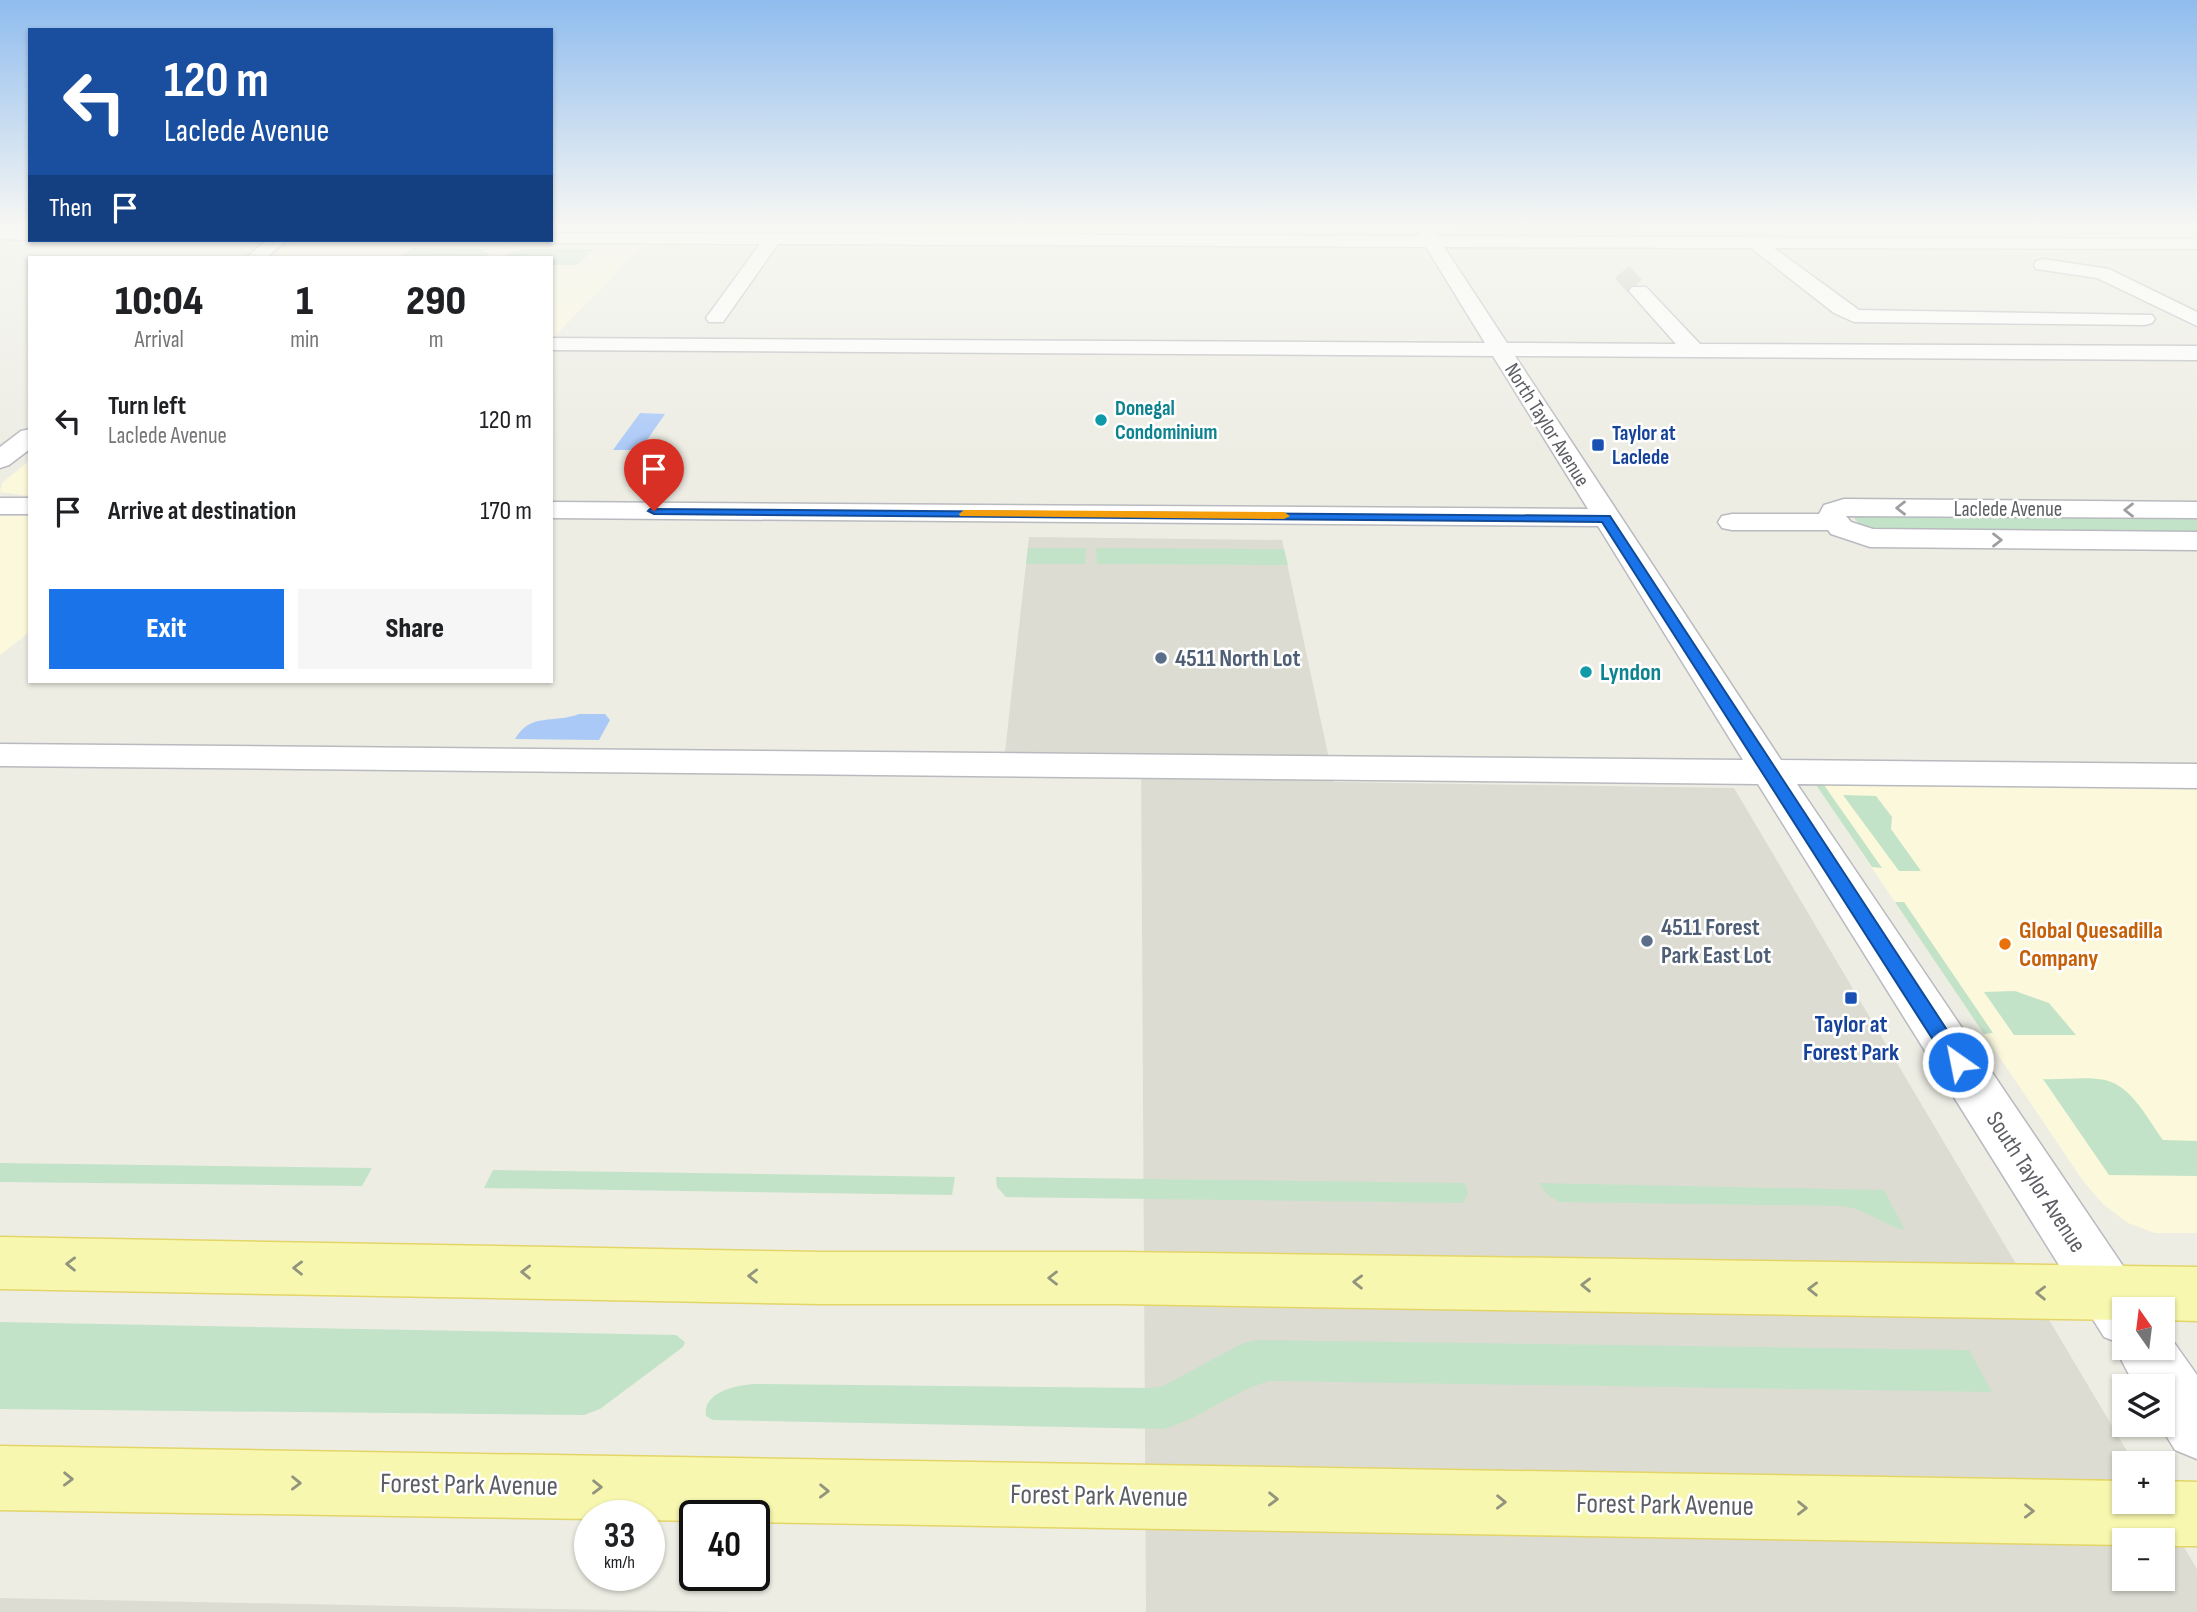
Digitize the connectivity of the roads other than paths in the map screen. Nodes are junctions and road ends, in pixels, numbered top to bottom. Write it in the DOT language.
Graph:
graph roads {
  1 [pos="730,299"];
  2 [pos="1469,299"];
  3 [pos="1647,299"];
  4 [pos="1828,299"];
  5 [pos="2155,299"];
  6 [pos="716,318"];
  7 [pos="2145,319"];
  8 [pos="2197,320"];
  9 [pos="553,344"];
  10 [pos="1500,349"];
  11 [pos="1694,350"];
  12 [pos="2197,354"];
  13 [pos="28,438"];
  14 [pos="0,460"];
  15 [pos="0,506"];
  16 [pos="28,506"];
  17 [pos="553,510"];
  18 [pos="2197,510"];
  19 [pos="1606,518"];
  20 [pos="1732,522"];
  21 [pos="1835,522"];
  22 [pos="2197,541"];
  23 [pos="0,755"];
  24 [pos="1769,772"];
  25 [pos="2197,776"];
  26 [pos="0,1263"];
  27 [pos="2197,1294"];
  28 [pos="2112,1297"];
  29 [pos="2175,1297"];
  30 [pos="2112,1305"];
  31 [pos="2152,1360"];
  32 [pos="2197,1428"];
  33 [pos="0,1478"];
  34 [pos="2197,1514"];
  1 -- 6 [label="street"];
  2 -- 10 [label="street, North Taylor Avenue"];
  3 -- 11 [label="street"];
  4 -- 7 [label="street"];
  5 -- 8 [label="street"];
  9 -- 10 [label="street"];
  10 -- 11 [label="street"];
  10 -- 19 [label="street, North Taylor Avenue"];
  11 -- 12 [label="street"];
  13 -- 14 [label="street"];
  15 -- 16 [label="street"];
  17 -- 19 [label="street"];
  18 -- 21 [label="street, Laclede Avenue, one-way"];
  19 -- 24 [label="street, South Taylor Avenue"];
  20 -- 21 [label="street, Laclede Avenue"];
  21 -- 22 [label="street, Laclede Avenue, one-way"];
  23 -- 24 [label="street"];
  24 -- 25 [label="street"];
  24 -- 28 [label="street, South Taylor Avenue"];
  30 -- 26 [label="main road, one-way"];
  27 -- 29 [label="main road"];
  31 -- 32 [label="street"];
  33 -- 34 [label="main road, Forest Park Avenue, one-way"];
}
